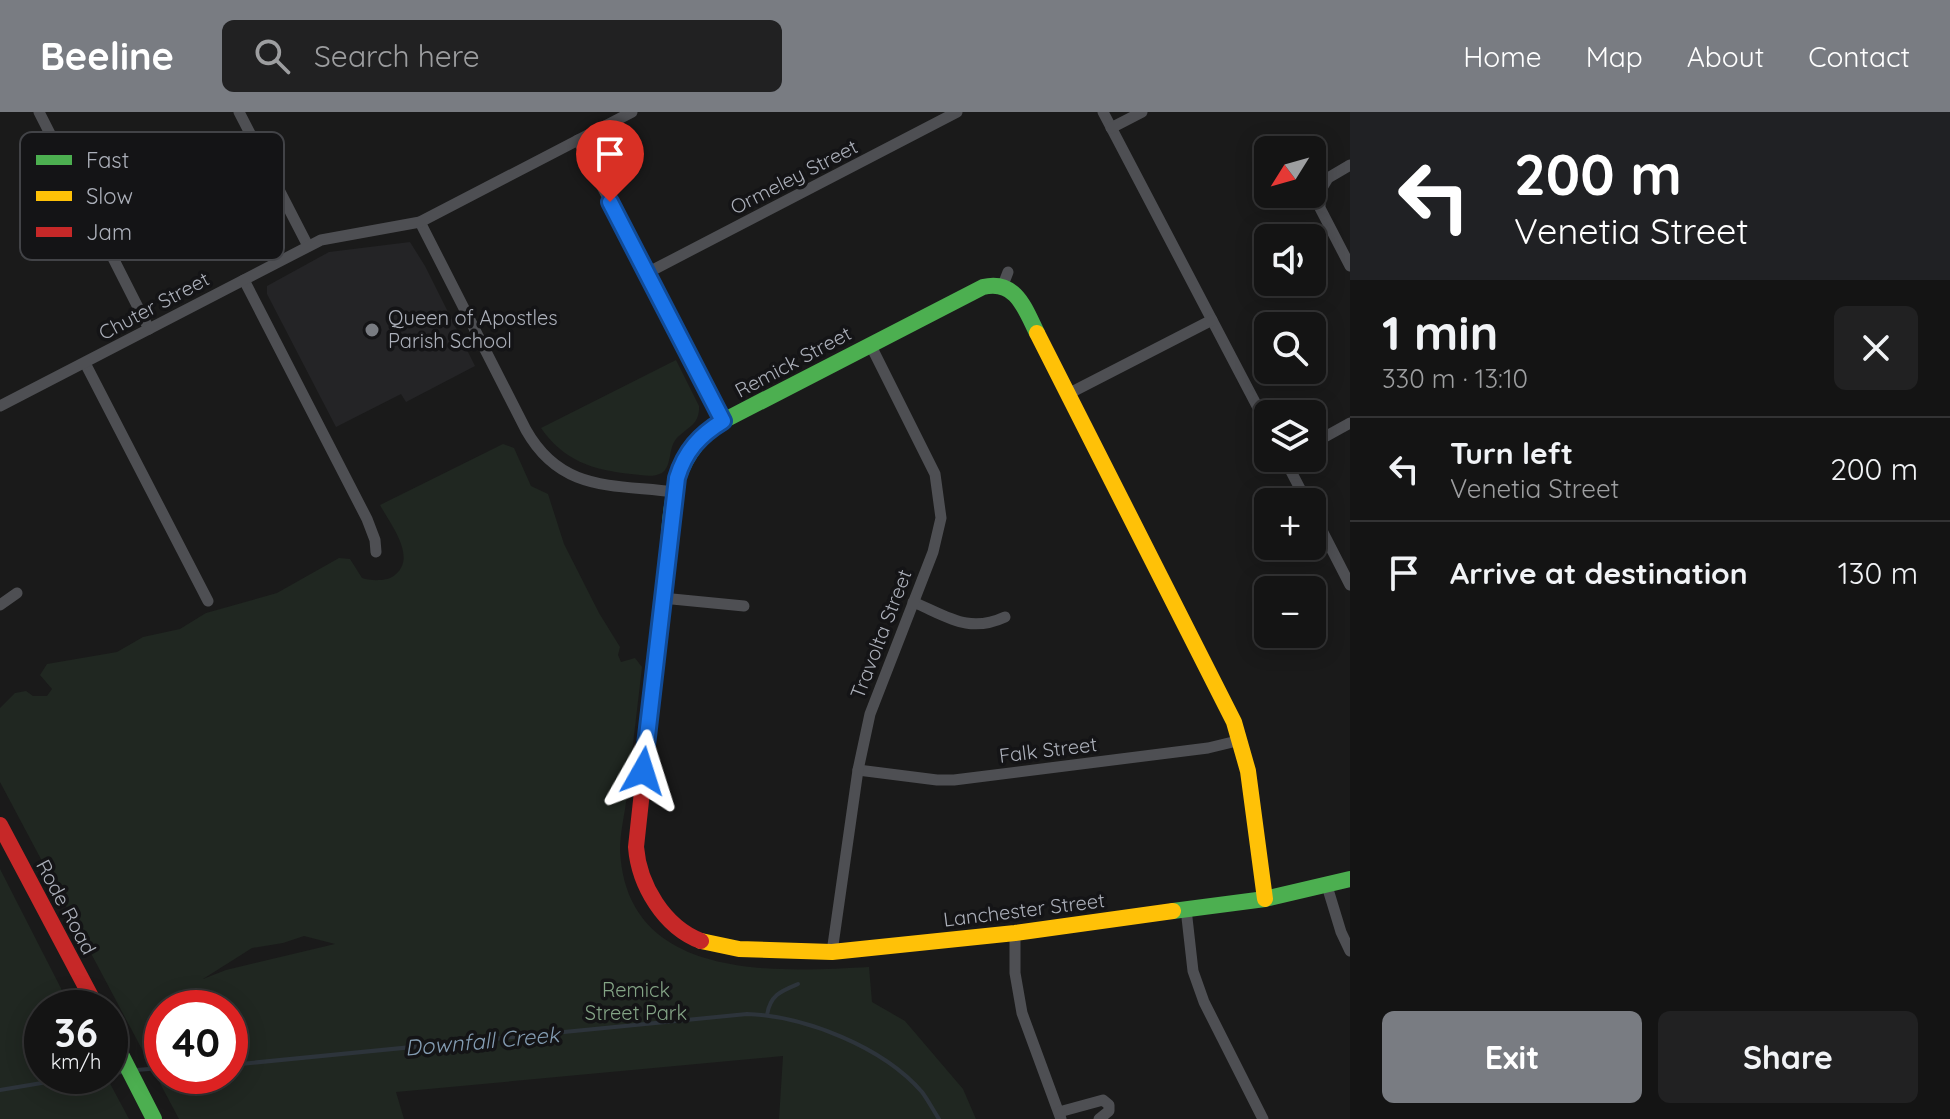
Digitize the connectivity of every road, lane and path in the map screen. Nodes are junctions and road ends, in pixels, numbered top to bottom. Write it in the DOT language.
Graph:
graph roads {
  1 [pos="39,112"];
  2 [pos="239,112"];
  3 [pos="632,112"];
  4 [pos="957,112"];
  5 [pos="1103,112"];
  6 [pos="1142,112"];
  7 [pos="1111,128"];
  8 [pos="49,132"];
  9 [pos="249,132"];
  10 [pos="578,140"];
  11 [pos="1350,165"];
  12 [pos="1326,180"];
  13 [pos="284,199"];
  14 [pos="1320,208"];
  15 [pos="420,222"];
  16 [pos="308,246"];
  17 [pos="284,259"];
  18 [pos="114,260"];
  19 [pos="282,260"];
  20 [pos="1350,266"];
  21 [pos="647,273"];
  22 [pos="244,280"];
  23 [pos="1212,320"];
  24 [pos="149,329"];
  25 [pos="870,344"];
  26 [pos="85,363"];
  27 [pos="1068,394"];
  28 [pos="1254,400"];
  29 [pos="0,406"];
  30 [pos="723,421"];
  31 [pos="1350,423"];
  32 [pos="1326,436"];
  33 [pos="674,492"];
  34 [pos="1326,538"];
  35 [pos="376,552"];
  36 [pos="1350,585"];
  37 [pos="17,593"];
  38 [pos="662,598"];
  39 [pos="208,601"];
  40 [pos="913,602"];
  41 [pos="0,605"];
  42 [pos="744,606"];
  43 [pos="1005,617"];
  44 [pos="1241,740"];
  45 [pos="858,770"];
  46 [pos="0,825"];
  47 [pos="1350,879"];
  48 [pos="1327,886"];
  49 [pos="1265,899"];
  50 [pos="1186,909"];
  51 [pos="1015,933"];
  52 [pos="700,941"];
  53 [pos="1350,951"];
  54 [pos="832,952"];
  55 [pos="87,990"];
  56 [pos="128,1069"];
  57 [pos="1060,1116"];
  58 [pos="154,1119"];
  59 [pos="1099,1119"];
  60 [pos="1263,1119"];
  1 -- 8 [label="street"];
  2 -- 9 [label="street"];
  3 -- 10 [label="street, Chuter Street"];
  4 -- 21 [label="street, Ormeley Street"];
  5 -- 7 [label="street"];
  6 -- 7 [label="street"];
  7 -- 23 [label="street"];
  10 -- 15 [label="street, Chuter Street"];
  10 -- 21 [label="street"];
  11 -- 12 [label="street"];
  13 -- 16 [label="street"];
  14 -- 20 [label="street"];
  15 -- 16 [label="street, Chuter Street"];
  15 -- 33 [label="street"];
  16 -- 17 [label="street, Chuter Street"];
  18 -- 24 [label="street"];
  19 -- 22 [label="street, Chuter Street"];
  21 -- 30 [label="street"];
  22 -- 24 [label="street, Chuter Street"];
  22 -- 35 [label="street"];
  23 -- 27 [label="street"];
  23 -- 28 [label="street"];
  24 -- 26 [label="street, Chuter Street"];
  25 -- 27 [label="street, Remick Street"];
  25 -- 30 [label="street, Remick Street"];
  25 -- 40 [label="street, Travolta Street"];
  26 -- 29 [label="street, Chuter Street"];
  26 -- 39 [label="street"];
  27 -- 44 [label="street, Remick Street"];
  30 -- 33 [label="street, Remick Street"];
  31 -- 32 [label="street"];
  33 -- 38 [label="street, Remick Street"];
  34 -- 36 [label="street"];
  37 -- 41 [label="street"];
  38 -- 42 [label="street"];
  38 -- 52 [label="street, Remick Street"];
  40 -- 43 [label="street"];
  40 -- 45 [label="street, Travolta Street"];
  44 -- 45 [label="street, Falk Street"];
  44 -- 49 [label="street, Remick Street"];
  45 -- 54 [label="street, Travolta Street"];
  46 -- 55 [label="street, Rode Road"];
  47 -- 48 [label="street, Lanchester Street"];
  48 -- 49 [label="street, Lanchester Street"];
  48 -- 53 [label="street"];
  49 -- 50 [label="street, Lanchester Street"];
  50 -- 51 [label="street, Lanchester Street"];
  50 -- 60 [label="street"];
  51 -- 54 [label="street, Lanchester Street"];
  51 -- 57 [label="street"];
  52 -- 54 [label="street, Lanchester Street"];
  56 -- 58 [label="street"];
  57 -- 59 [label="street"];
}
